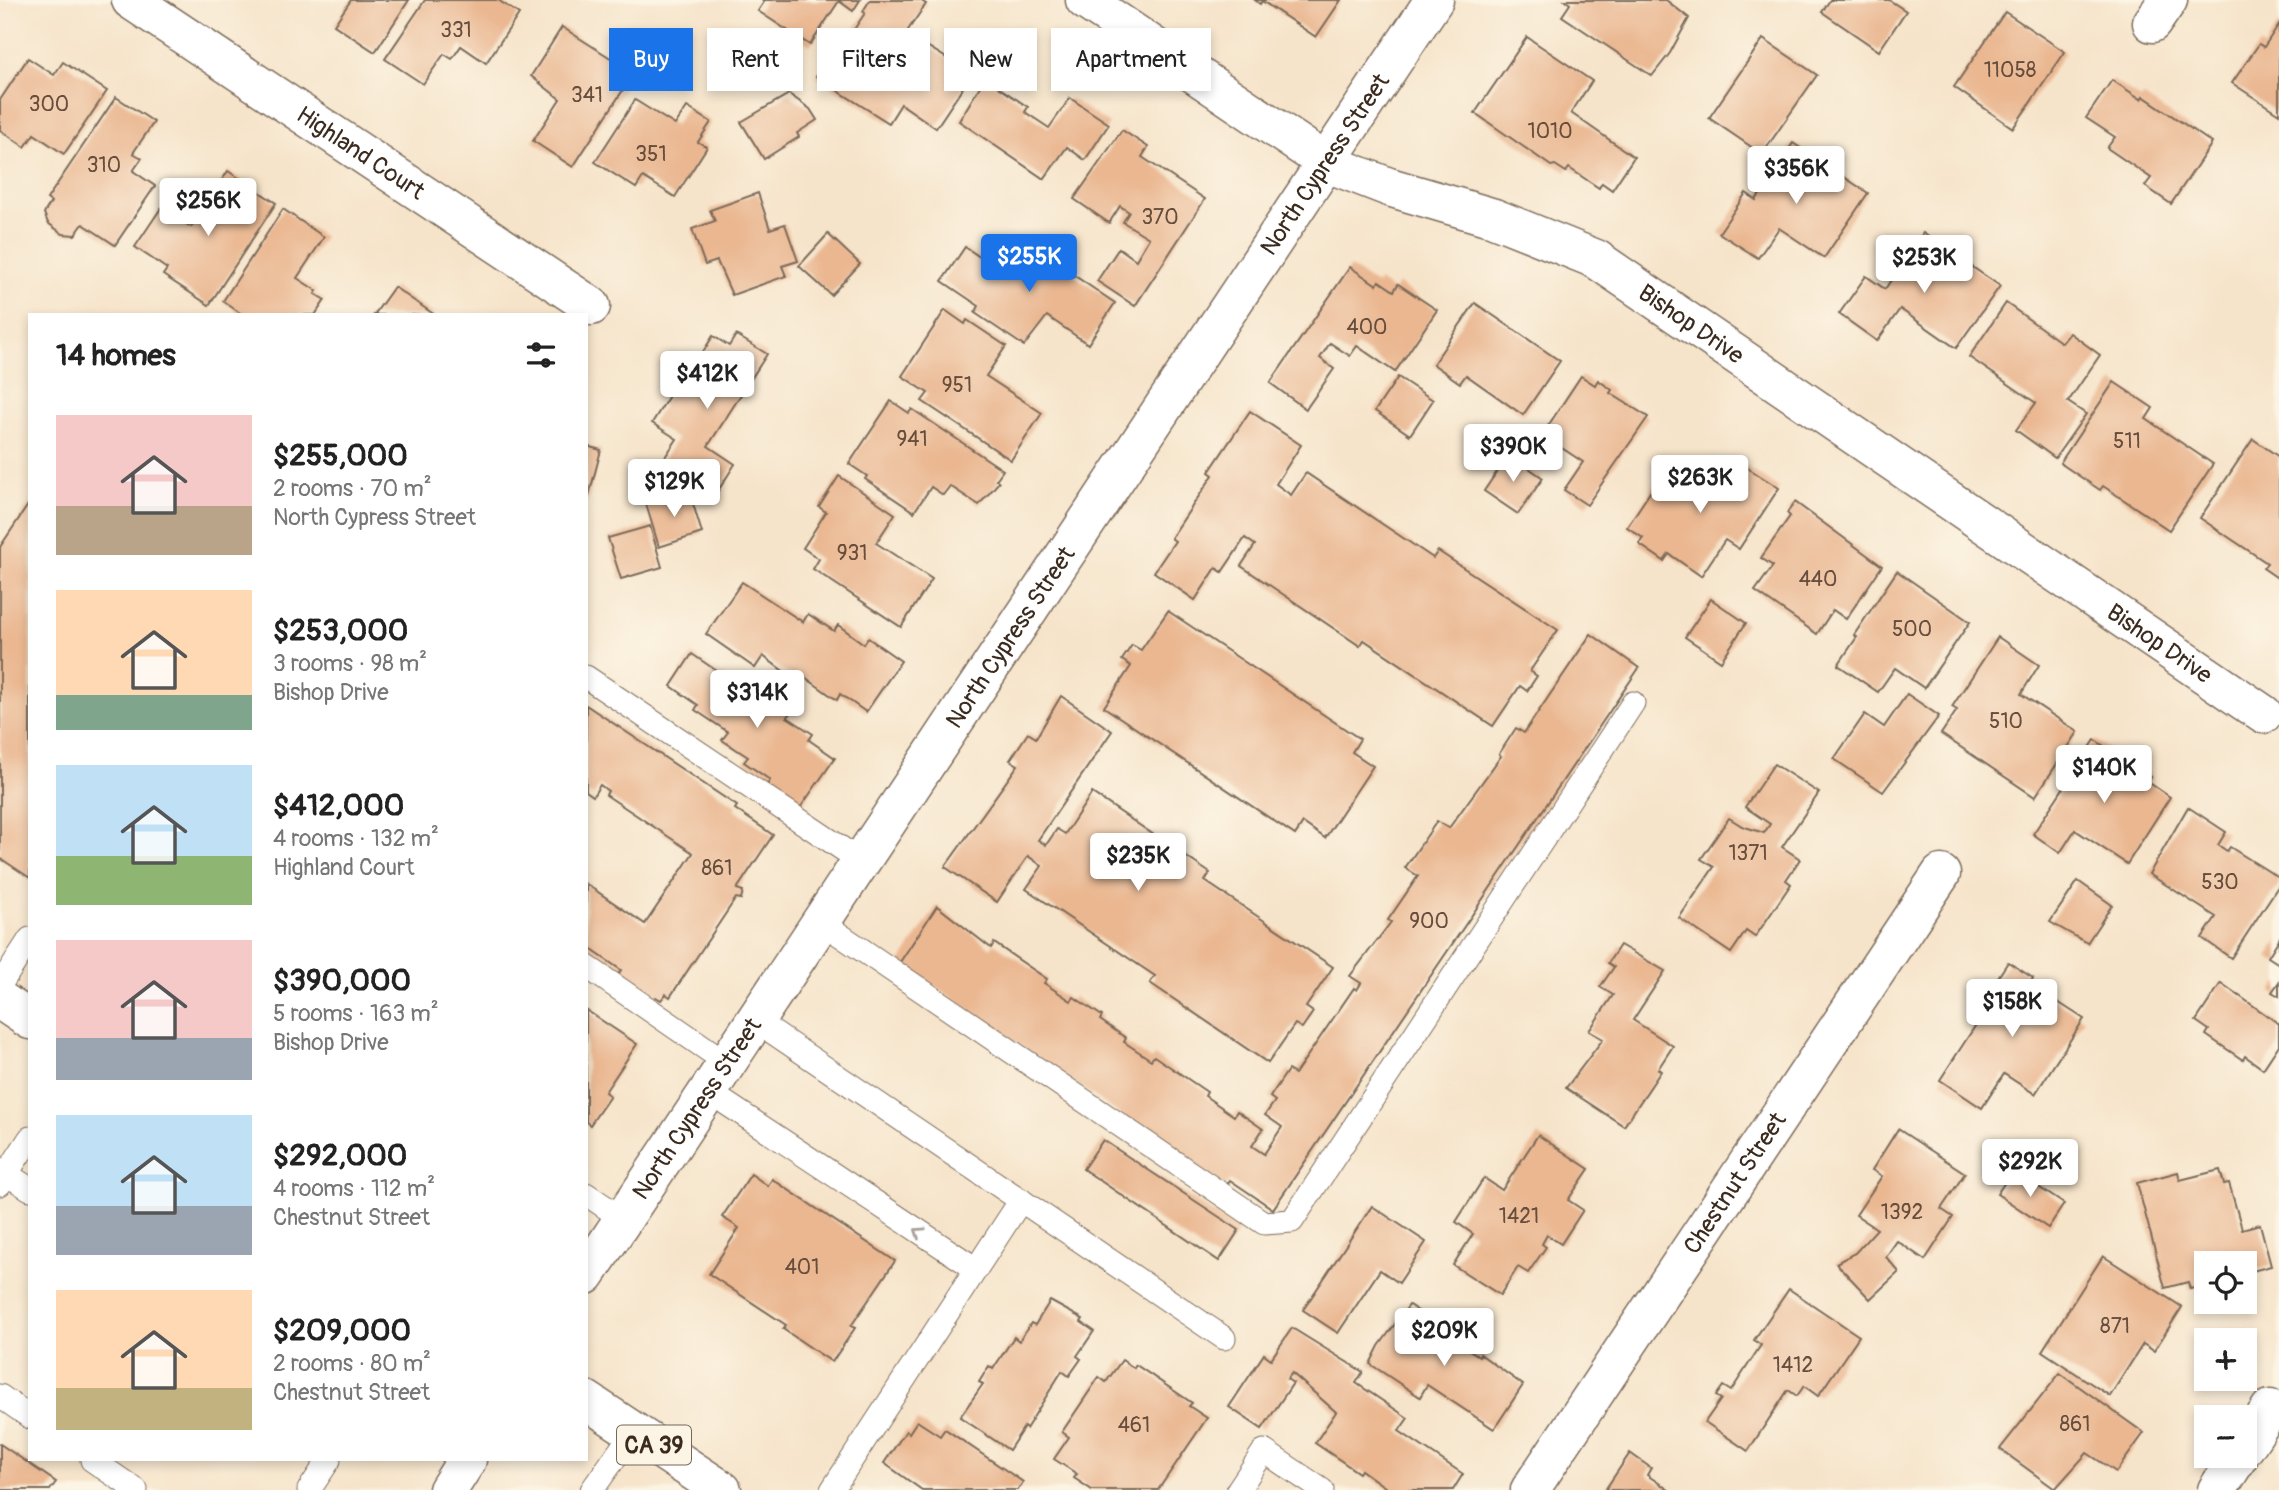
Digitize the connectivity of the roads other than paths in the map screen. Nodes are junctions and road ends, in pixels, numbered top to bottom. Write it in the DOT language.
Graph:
graph roads {
  1 [pos="131,0"];
  2 [pos="1085,0"];
  3 [pos="1434,0"];
  4 [pos="1327,163"];
  5 [pos="591,306"];
  6 [pos="588,678"];
  7 [pos="1633,703"];
  8 [pos="2263,714"];
  9 [pos="862,862"];
  10 [pos="1941,874"];
  11 [pos="821,922"];
  12 [pos="28,945"];
  13 [pos="588,968"];
  14 [pos="8,1006"];
  15 [pos="756,1020"];
  16 [pos="718,1077"];
  17 [pos="28,1141"];
  18 [pos="2,1176"];
  19 [pos="28,1188"];
  20 [pos="588,1195"];
  21 [pos="1021,1200"];
  22 [pos="624,1219"];
  23 [pos="976,1269"];
  24 [pos="588,1272"];
  25 [pos="1224,1338"];
  26 [pos="0,1396"];
  27 [pos="588,1401"];
  28 [pos="2270,1409"];
  29 [pos="28,1416"];
  30 [pos="2257,1429"];
  31 [pos="634,1432"];
  32 [pos="93,1461"];
  33 [pos="328,1461"];
  34 [pos="466,1461"];
  35 [pos="2231,1468"];
  36 [pos="136,1490"];
  37 [pos="309,1490"];
  38 [pos="448,1490"];
  39 [pos="592,1490"];
  40 [pos="722,1490"];
  41 [pos="832,1490"];
  42 [pos="1238,1490"];
  43 [pos="1322,1490"];
  44 [pos="1530,1490"];
  45 [pos="2217,1490"];
  1 -- 5 [label="street, Highland Court"];
  2 -- 4 [label="street, Bishop Drive"];
  3 -- 4 [label="street, North Cypress Street"];
  4 -- 8 [label="street, Bishop Drive"];
  4 -- 9 [label="street, North Cypress Street"];
  6 -- 9 [label="lane"];
  7 -- 11 [label="lane"];
  9 -- 11 [label="street, North Cypress Street"];
  10 -- 44 [label="street, Chestnut Street"];
  11 -- 15 [label="street, North Cypress Street"];
  12 -- 14 [label="lane"];
  13 -- 16 [label="lane"];
  15 -- 16 [label="street, North Cypress Street"];
  15 -- 21 [label="lane"];
  16 -- 22 [label="street, North Cypress Street"];
  23 -- 16 [label="lane, one-way"];
  17 -- 18 [label="lane"];
  18 -- 19 [label="lane"];
  20 -- 22 [label="lane"];
  21 -- 23 [label="lane"];
  21 -- 25 [label="lane"];
  22 -- 24 [label="street, North Cypress Street"];
  23 -- 41 [label="lane"];
  26 -- 29 [label="lane"];
  27 -- 31 [label="street, CA 39"];
  28 -- 30 [label="street"];
  31 -- 39 [label="lane"];
  31 -- 40 [label="street, CA 39"];
  32 -- 36 [label="lane"];
  33 -- 37 [label="lane"];
  34 -- 38 [label="street"];
  35 -- 45 [label="street"];
  42 -- 43 [label="lane"];
}
